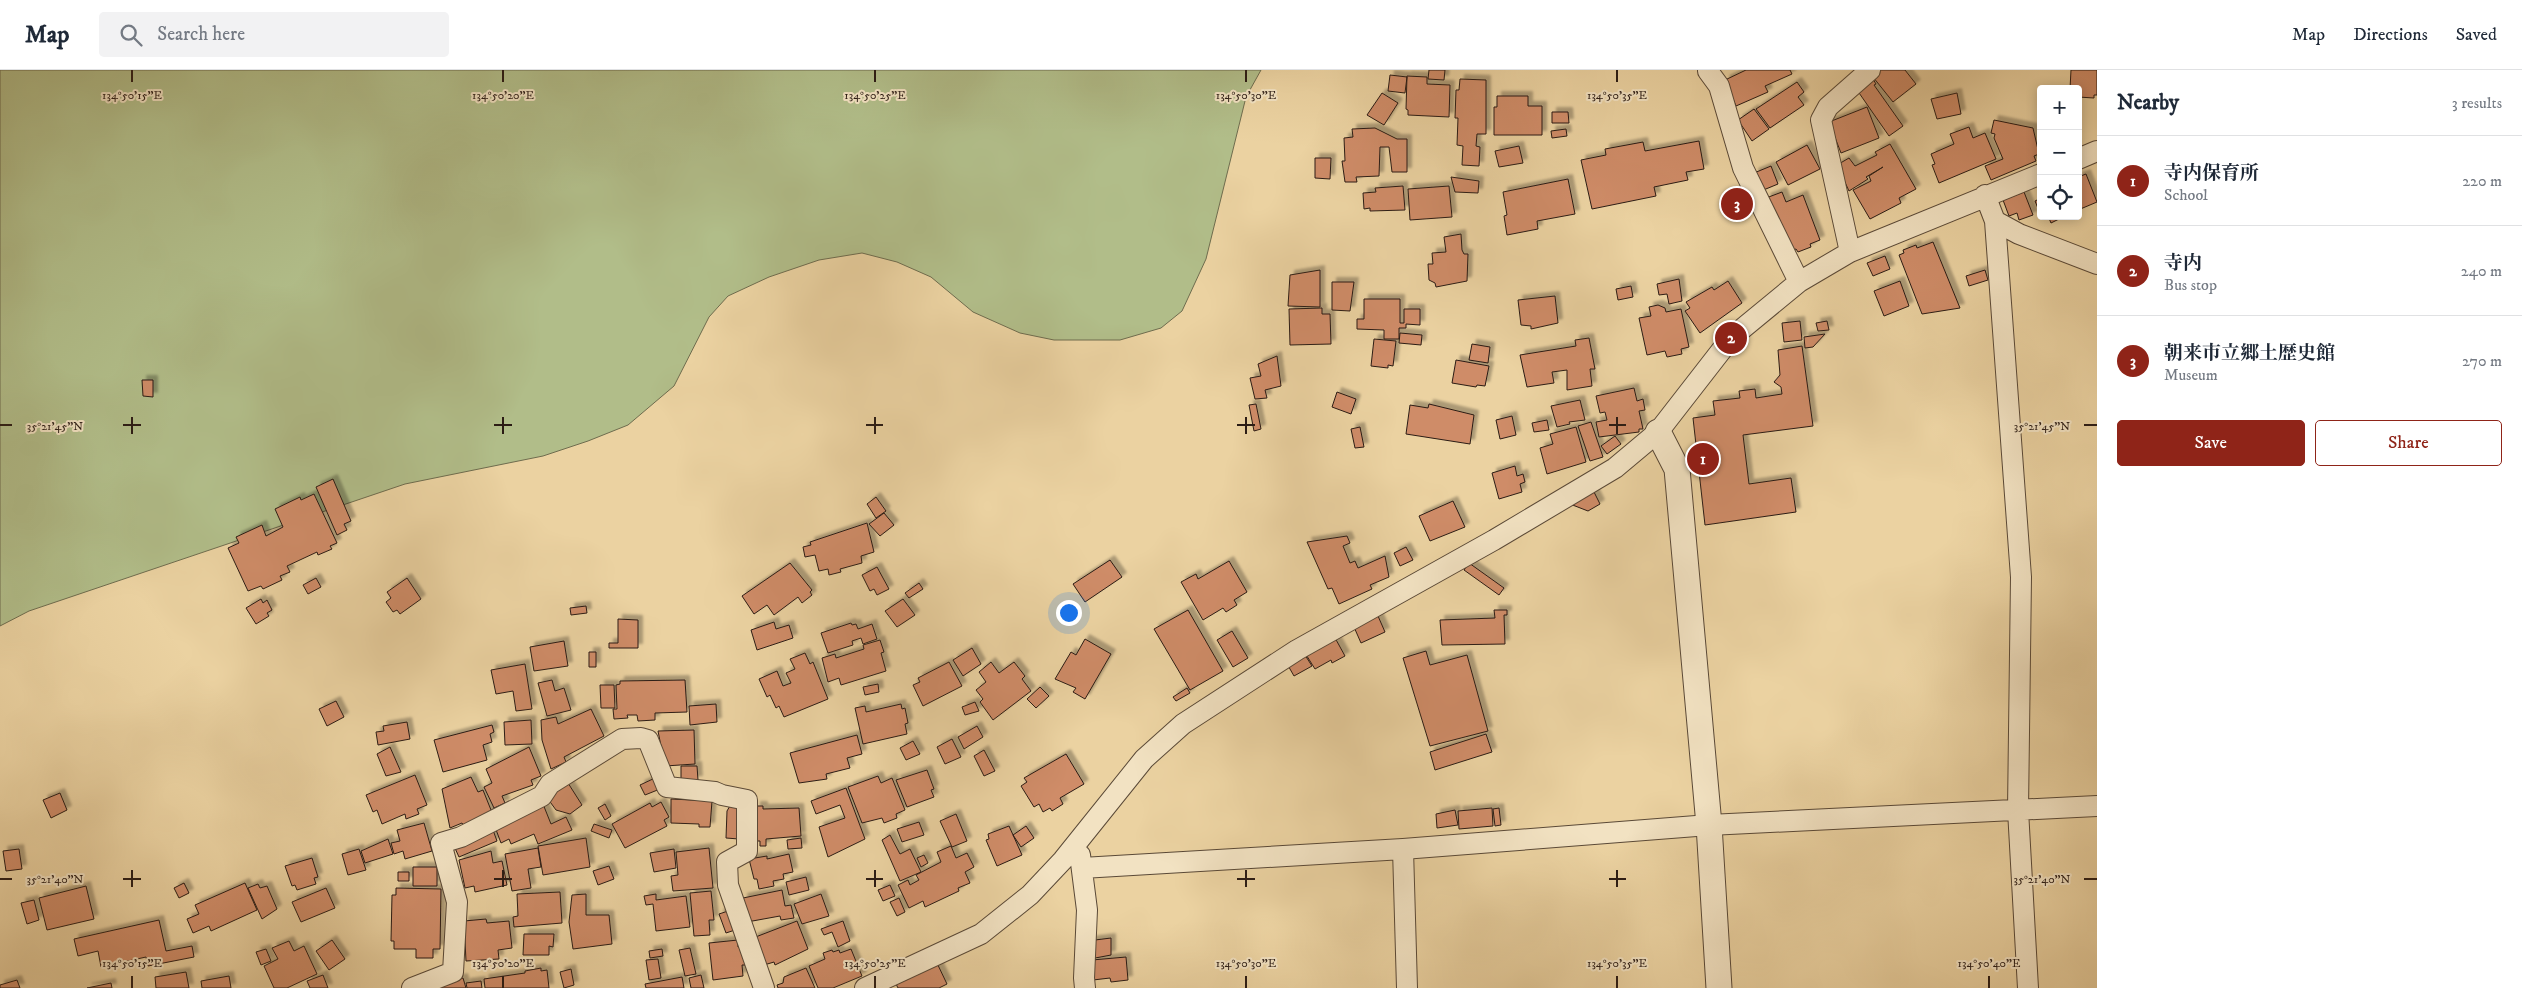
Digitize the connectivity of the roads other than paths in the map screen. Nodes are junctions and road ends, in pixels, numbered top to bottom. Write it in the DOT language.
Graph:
graph roads {
  1 [pos="1870,70"];
  2 [pos="1708,71"];
  3 [pos="2097,151"];
  4 [pos="2082,157"];
  5 [pos="2038,175"];
  6 [pos="1985,196"];
  7 [pos="1995,221"];
  8 [pos="1850,252"];
  9 [pos="2097,264"];
  10 [pos="1799,282"];
  11 [pos="1658,432"];
  12 [pos="2097,806"];
  13 [pos="2018,810"];
  14 [pos="1709,825"];
  15 [pos="1078,841"];
  16 [pos="1403,849"];
  17 [pos="1082,868"];
  18 [pos="412,988"];
  19 [pos="764,988"];
  20 [pos="865,988"];
  21 [pos="1085,988"];
  22 [pos="1408,988"];
  23 [pos="1719,988"];
  24 [pos="2028,988"];
  1 -- 8 [label="street"];
  2 -- 10 [label="street"];
  3 -- 4 [label="street"];
  5 -- 6 [label="street"];
  6 -- 7 [label="street"];
  6 -- 8 [label="street"];
  7 -- 9 [label="street"];
  7 -- 13 [label="street"];
  8 -- 10 [label="street"];
  10 -- 11 [label="street"];
  11 -- 14 [label="street"];
  11 -- 15 [label="street"];
  12 -- 13 [label="street"];
  13 -- 14 [label="street"];
  13 -- 24 [label="street"];
  14 -- 16 [label="street"];
  14 -- 23 [label="street"];
  15 -- 17 [label="street"];
  15 -- 20 [label="street"];
  16 -- 17 [label="street"];
  16 -- 22 [label="street"];
  17 -- 21 [label="street"];
  18 -- 19 [label="street"];
}
